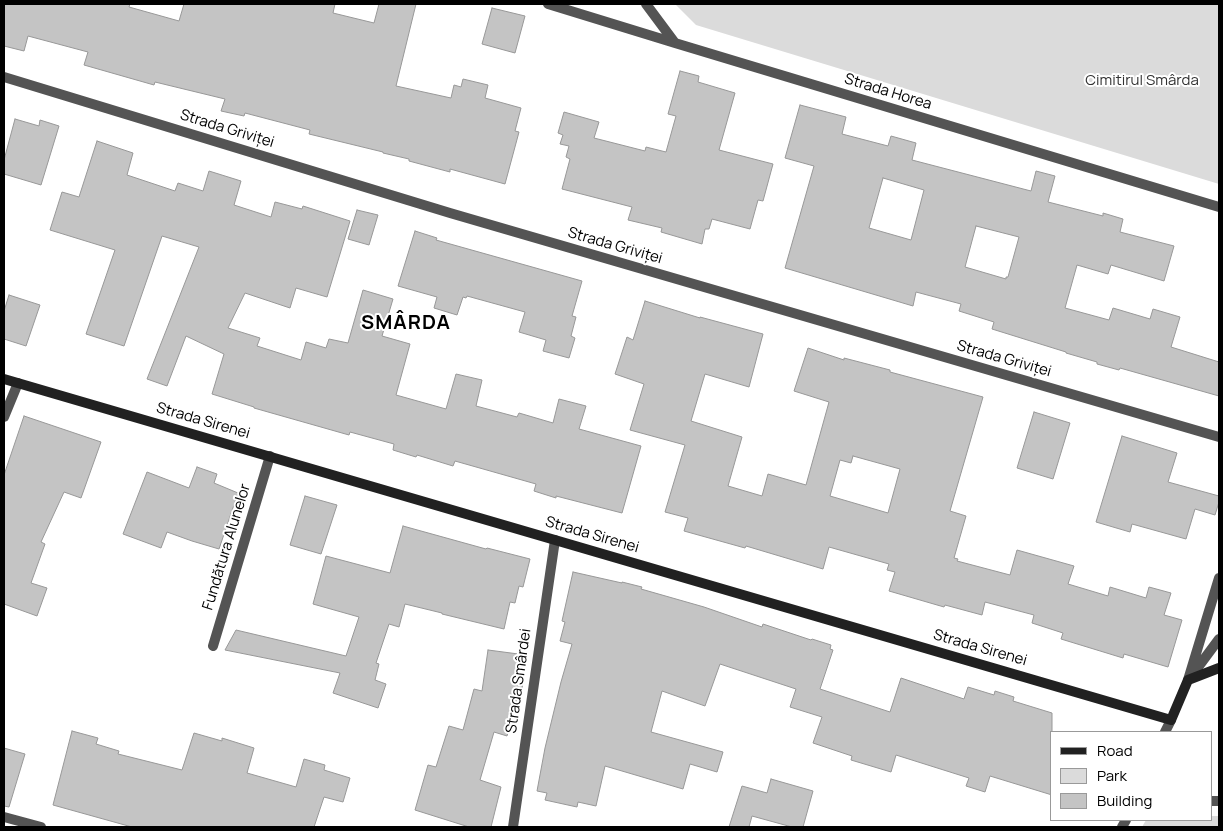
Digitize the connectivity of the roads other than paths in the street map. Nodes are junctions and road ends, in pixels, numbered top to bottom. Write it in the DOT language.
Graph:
graph roads {
  1 [pos="548,4"];
  2 [pos="646,4"];
  3 [pos="675,43"];
  4 [pos="4,77"];
  5 [pos="1219,207"];
  6 [pos="4,380"];
  7 [pos="18,383"];
  8 [pos="4,417"];
  9 [pos="1219,438"];
  10 [pos="270,456"];
  11 [pos="555,540"];
  12 [pos="1219,578"];
  13 [pos="1219,638"];
  14 [pos="213,646"];
  15 [pos="1219,668"];
  16 [pos="1188,680"];
  17 [pos="1171,720"];
  18 [pos="1166,731"];
  19 [pos="4,817"];
  20 [pos="41,827"];
  21 [pos="513,827"];
  1 -- 3 [label="street, Strada Horea"];
  2 -- 3 [label="street"];
  3 -- 5 [label="street, Strada Horea"];
  4 -- 9 [label="street, Strada Griviței"];
  6 -- 7 [label="street, Strada Sirenei"];
  7 -- 8 [label="street"];
  7 -- 10 [label="street, Strada Sirenei"];
  10 -- 11 [label="street, Strada Sirenei"];
  10 -- 14 [label="street, Fundătura Alunelor"];
  11 -- 17 [label="street, Strada Sirenei"];
  11 -- 21 [label="street, Strada Smârdei"];
  12 -- 16 [label="street"];
  13 -- 16 [label="street"];
  15 -- 16 [label="street"];
  16 -- 17 [label="street"];
  17 -- 18 [label="street"];
  19 -- 20 [label="street"];
}
